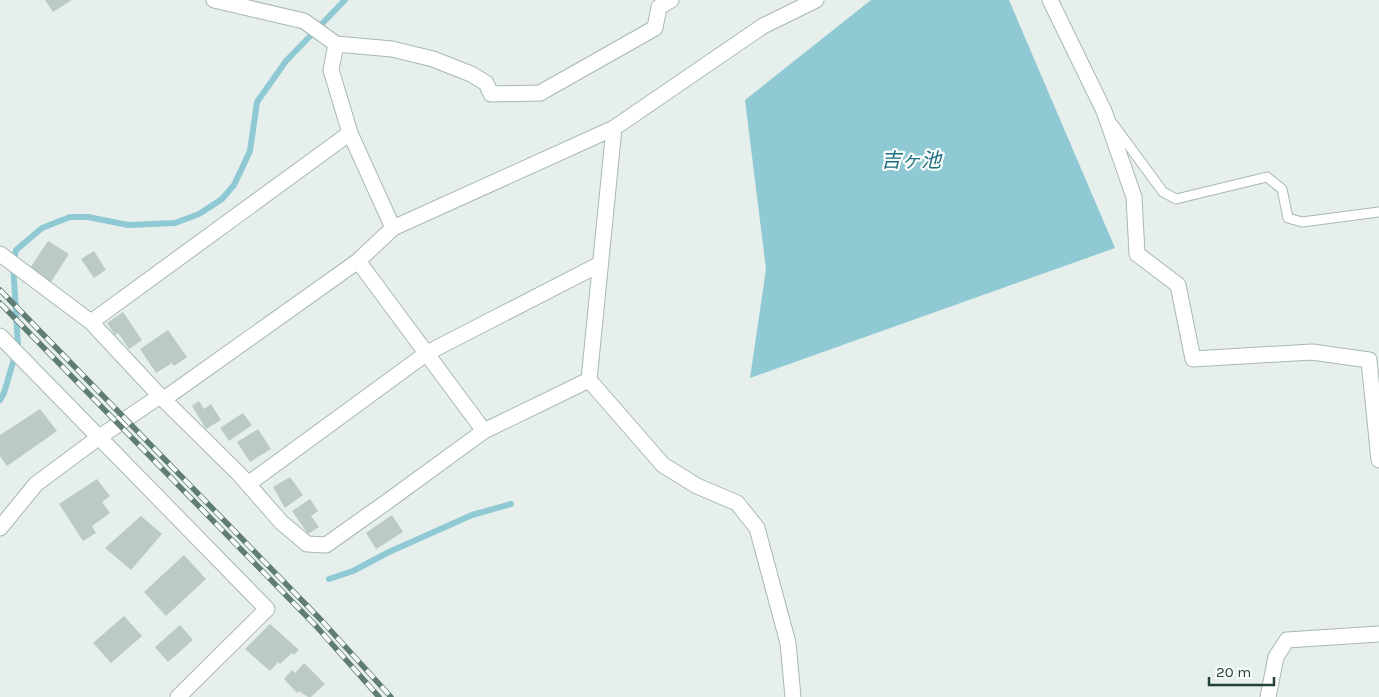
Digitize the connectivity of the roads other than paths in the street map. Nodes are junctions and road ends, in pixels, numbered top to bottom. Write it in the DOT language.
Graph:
graph roads {
  1 [pos="214,0"];
  2 [pos="671,0"];
  3 [pos="816,0"];
  4 [pos="1050,0"];
  5 [pos="336,44"];
  6 [pos="1104,111"];
  7 [pos="614,128"];
  8 [pos="350,133"];
  9 [pos="1379,212"];
  10 [pos="393,228"];
  11 [pos="0,254"];
  12 [pos="358,261"];
  13 [pos="600,264"];
  14 [pos="91,322"];
  15 [pos="0,336"];
  16 [pos="427,353"];
  17 [pos="589,380"];
  18 [pos="1376,388"];
  19 [pos="162,398"];
  20 [pos="484,431"];
  21 [pos="98,438"];
  22 [pos="1379,460"];
  23 [pos="248,484"];
  24 [pos="0,528"];
  25 [pos="1379,634"];
  26 [pos="178,697"];
  27 [pos="793,697"];
  28 [pos="1268,697"];
  1 -- 5 [label="street"];
  2 -- 5 [label="street"];
  3 -- 7 [label="street"];
  4 -- 6 [label="street"];
  5 -- 8 [label="street"];
  6 -- 9 [label="lane"];
  6 -- 18 [label="street"];
  7 -- 10 [label="street"];
  7 -- 13 [label="street"];
  8 -- 10 [label="street"];
  8 -- 14 [label="street"];
  10 -- 12 [label="street"];
  11 -- 14 [label="street"];
  12 -- 16 [label="street"];
  12 -- 19 [label="street"];
  13 -- 16 [label="street"];
  13 -- 17 [label="street"];
  14 -- 19 [label="street"];
  15 -- 21 [label="street"];
  16 -- 20 [label="street"];
  16 -- 23 [label="street"];
  17 -- 20 [label="street"];
  17 -- 27 [label="street"];
  18 -- 22 [label="street"];
  19 -- 21 [label="street"];
  19 -- 23 [label="street"];
  20 -- 23 [label="street"];
  21 -- 24 [label="street"];
  21 -- 26 [label="street"];
  25 -- 28 [label="street"];
}
